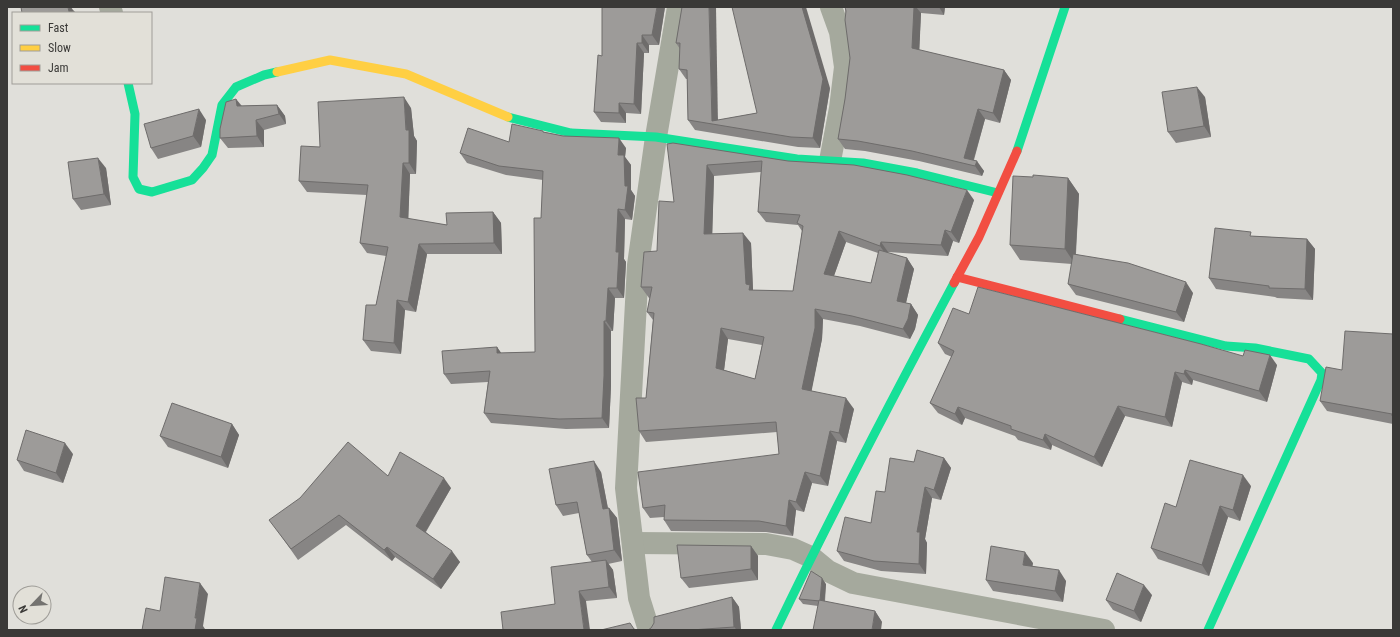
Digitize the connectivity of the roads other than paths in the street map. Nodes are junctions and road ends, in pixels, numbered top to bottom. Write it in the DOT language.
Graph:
graph roads {
  1 [pos="678,7"];
  2 [pos="831,7"];
  3 [pos="1065,7"];
  4 [pos="128,84"];
  5 [pos="656,137"];
  6 [pos="830,161"];
  7 [pos="998,193"];
  8 [pos="957,277"];
  9 [pos="633,543"];
  10 [pos="811,557"];
  11 [pos="649,630"];
  12 [pos="776,630"];
  13 [pos="1104,630"];
  14 [pos="1208,630"];
  1 -- 5 [label="street"];
  2 -- 6 [label="street"];
  3 -- 7 [label="street"];
  4 -- 5 [label="street"];
  5 -- 6 [label="street"];
  5 -- 9 [label="street"];
  6 -- 7 [label="street"];
  7 -- 8 [label="street"];
  8 -- 10 [label="street"];
  8 -- 14 [label="street"];
  9 -- 10 [label="street"];
  9 -- 11 [label="street"];
  10 -- 12 [label="street"];
  10 -- 13 [label="street"];
}
